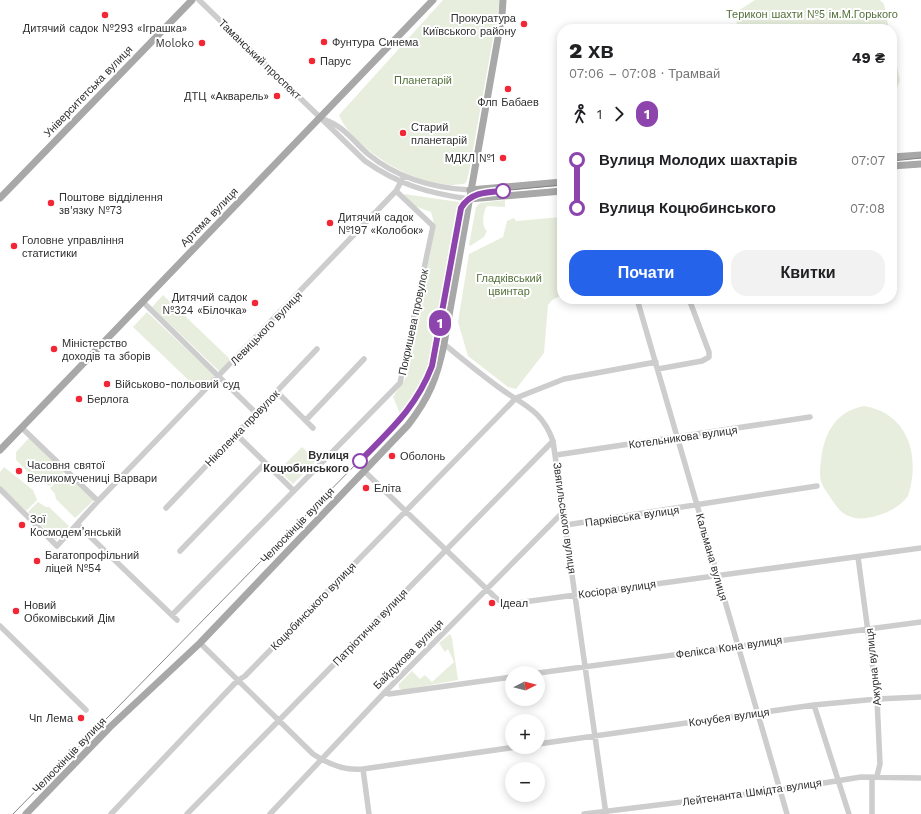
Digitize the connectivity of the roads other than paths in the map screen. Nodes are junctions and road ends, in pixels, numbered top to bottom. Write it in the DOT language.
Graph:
graph roads {
  1 [pos="192,0"];
  2 [pos="199,0"];
  3 [pos="433,0"];
  4 [pos="503,0"];
  5 [pos="321,118"];
  6 [pos="921,155"];
  7 [pos="897,157"];
  8 [pos="921,164"];
  9 [pos="897,166"];
  10 [pos="404,176"];
  11 [pos="401,182"];
  12 [pos="557,182"];
  13 [pos="470,190"];
  14 [pos="396,191"];
  15 [pos="557,191"];
  16 [pos="0,198"];
  17 [pos="469,199"];
  18 [pos="143,302"];
  19 [pos="639,304"];
  20 [pos="691,304"];
  21 [pos="444,344"];
  22 [pos="317,349"];
  23 [pos="364,360"];
  24 [pos="656,362"];
  25 [pos="658,369"];
  26 [pos="219,376"];
  27 [pos="277,392"];
  28 [pos="516,398"];
  29 [pos="256,413"];
  30 [pos="810,417"];
  31 [pos="306,420"];
  32 [pos="22,428"];
  33 [pos="313,428"];
  34 [pos="236,434"];
  35 [pos="678,438"];
  36 [pos="553,441"];
  37 [pos="0,450"];
  38 [pos="556,455"];
  39 [pos="265,463"];
  40 [pos="364,471"];
  41 [pos="818,486"];
  42 [pos="0,489"];
  43 [pos="294,491"];
  44 [pos="98,500"];
  45 [pos="698,506"];
  46 [pos="166,508"];
  47 [pos="405,511"];
  48 [pos="564,511"];
  49 [pos="77,524"];
  50 [pos="566,525"];
  51 [pos="921,548"];
  52 [pos="446,549"];
  53 [pos="180,551"];
  54 [pos="858,557"];
  55 [pos="718,576"];
  56 [pos="486,588"];
  57 [pos="575,595"];
  58 [pos="172,615"];
  59 [pos="177,620"];
  60 [pos="921,622"];
  61 [pos="0,626"];
  62 [pos="868,628"];
  63 [pos="200,644"];
  64 [pos="738,645"];
  65 [pos="586,667"];
  66 [pos="545,672"];
  67 [pos="505,678"];
  68 [pos="237,681"];
  69 [pos="386,691"];
  70 [pos="921,697"];
  71 [pos="877,699"];
  72 [pos="814,705"];
  73 [pos="86,710"];
  74 [pos="758,713"];
  75 [pos="278,721"];
  76 [pos="595,735"];
  77 [pos="545,743"];
  78 [pos="505,749"];
  79 [pos="322,760"];
  80 [pos="362,769"];
  81 [pos="874,777"];
  82 [pos="921,778"];
  83 [pos="838,780"];
  84 [pos="780,790"];
  85 [pos="606,812"];
  86 [pos="27,814"];
  87 [pos="111,814"];
  88 [pos="187,814"];
  89 [pos="270,814"];
  90 [pos="369,814"];
  91 [pos="584,814"];
  92 [pos="787,814"];
  93 [pos="849,814"];
  94 [pos="872,814"];
  1 -- 16 [label="main road, Університетська вулиця"];
  2 -- 5 [label="street, Таманський проспект"];
  3 -- 5 [label="main road, Артема вулиця"];
  4 -- 13 [label="main road, Челюскінців вулиця"];
  5 -- 10 [label="street, Таманський проспект"];
  5 -- 11 [label="street, Таманський проспект"];
  5 -- 18 [label="main road, Артема вулиця"];
  6 -- 7 [label="main road"];
  8 -- 9 [label="main road"];
  10 -- 11 [label="street, Левицького вулиця"];
  10 -- 13 [label="street, Таманський проспект"];
  11 -- 14 [label="street, Левицького вулиця"];
  11 -- 17 [label="street, Таманський проспект"];
  12 -- 13 [label="main road"];
  13 -- 17 [label="main road, Челюскінців вулиця"];
  14 -- 26 [label="street, Левицького вулиця"];
  14 -- 43 [label="street, Покришева провулок"];
  15 -- 17 [label="main road"];
  17 -- 21 [label="main road, Челюскінців вулиця"];
  18 -- 26 [label="street"];
  18 -- 32 [label="main road, Артема вулиця"];
  19 -- 24 [label="street, Кальмана вулиця"];
  20 -- 25 [label="street"];
  21 -- 28 [label="street, Звягильського вулиця"];
  21 -- 40 [label="main road, Челюскінців вулиця"];
  22 -- 27 [label="street, Ніколенка провулок"];
  23 -- 31 [label="street"];
  24 -- 25 [label="street, Кальмана вулиця"];
  24 -- 28 [label="street"];
  25 -- 35 [label="street, Кальмана вулиця"];
  26 -- 29 [label="street"];
  26 -- 44 [label="street, Левицького вулиця"];
  27 -- 29 [label="street, Ніколенка провулок"];
  27 -- 31 [label="street"];
  28 -- 36 [label="street, Звягильського вулиця"];
  28 -- 47 [label="street, Коцюбинського вулиця"];
  29 -- 34 [label="street, Ніколенка провулок"];
  30 -- 35 [label="street, Котельникова вулиця"];
  31 -- 33 [label="street"];
  32 -- 37 [label="main road, Артема вулиця"];
  32 -- 44 [label="street"];
  34 -- 39 [label="street"];
  34 -- 46 [label="street, Ніколенка провулок"];
  35 -- 38 [label="street, Котельникова вулиця"];
  35 -- 45 [label="street, Кальмана вулиця"];
  36 -- 38 [label="street, Звягильського вулиця"];
  36 -- 52 [label="street, Патріотична вулиця"];
  38 -- 48 [label="street, Звягильського вулиця"];
  39 -- 43 [label="street"];
  39 -- 53 [label="street"];
  40 -- 47 [label="street, Косіора вулиця"];
  40 -- 63 [label="main road, Челюскінців вулиця"];
  41 -- 45 [label="street, Парківська вулиця"];
  42 -- 49 [label="street, Левицького вулиця"];
  43 -- 58 [label="street, Покришева провулок"];
  44 -- 49 [label="street, Левицького вулиця"];
  45 -- 50 [label="street, Парківська вулиця"];
  45 -- 55 [label="street, Кальмана вулиця"];
  47 -- 52 [label="street, Косіора вулиця"];
  47 -- 68 [label="street, Коцюбинського вулиця"];
  48 -- 50 [label="street, Звягильського вулиця"];
  48 -- 56 [label="street, Байдукова вулиця"];
  49 -- 58 [label="street"];
  50 -- 57 [label="street, Звягильського вулиця"];
  51 -- 54 [label="street, Косіора вулиця"];
  52 -- 56 [label="street, Косіора вулиця"];
  52 -- 75 [label="street, Патріотична вулиця"];
  54 -- 55 [label="street, Косіора вулиця"];
  54 -- 62 [label="street, Ажурна вулиця"];
  55 -- 57 [label="street, Косіора вулиця"];
  55 -- 64 [label="street, Кальмана вулиця"];
  56 -- 57 [label="street, Косіора вулиця"];
  56 -- 69 [label="street, Байдукова вулиця"];
  57 -- 65 [label="street, Звягильського вулиця"];
  58 -- 59 [label="street"];
  60 -- 62 [label="street, Фелікса Кона вулиця"];
  61 -- 73 [label="street"];
  62 -- 64 [label="street, Фелікса Кона вулиця"];
  62 -- 71 [label="street, Ажурна вулиця"];
  63 -- 68 [label="street"];
  63 -- 86 [label="main road, Челюскінців вулиця"];
  64 -- 65 [label="street, Фелікса Кона вулиця"];
  64 -- 74 [label="street, Кальмана вулиця"];
  65 -- 66 [label="street, Фелікса Кона вулиця"];
  65 -- 76 [label="street, Звягильського вулиця"];
  67 -- 69 [label="street"];
  68 -- 75 [label="street"];
  68 -- 87 [label="street, Коцюбинського вулиця"];
  69 -- 79 [label="street, Байдукова вулиця"];
  70 -- 71 [label="street, Кочубея вулиця"];
  71 -- 72 [label="street, Кочубея вулиця"];
  71 -- 81 [label="street, Ажурна вулиця"];
  72 -- 74 [label="street, Кочубея вулиця"];
  72 -- 83 [label="street"];
  74 -- 76 [label="street, Кочубея вулиця"];
  74 -- 84 [label="street, Кальмана вулиця"];
  75 -- 79 [label="street"];
  75 -- 88 [label="street, Патріотична вулиця"];
  76 -- 77 [label="street, Кочубея вулиця"];
  76 -- 85 [label="street, Звягильського вулиця"];
  78 -- 80 [label="street"];
  79 -- 80 [label="street"];
  79 -- 89 [label="street, Байдукова вулиця"];
  80 -- 90 [label="street"];
  81 -- 82 [label="street, Лейтенанта Шмідта вулиця"];
  81 -- 83 [label="street, Лейтенанта Шмідта вулиця"];
  81 -- 94 [label="street, Ажурна вулиця"];
  83 -- 84 [label="street, Лейтенанта Шмідта вулиця"];
  83 -- 93 [label="street"];
  84 -- 85 [label="street, Лейтенанта Шмідта вулиця"];
  84 -- 92 [label="street, Кальмана вулиця"];
  85 -- 91 [label="street, Лейтенанта Шмідта вулиця"];
}
